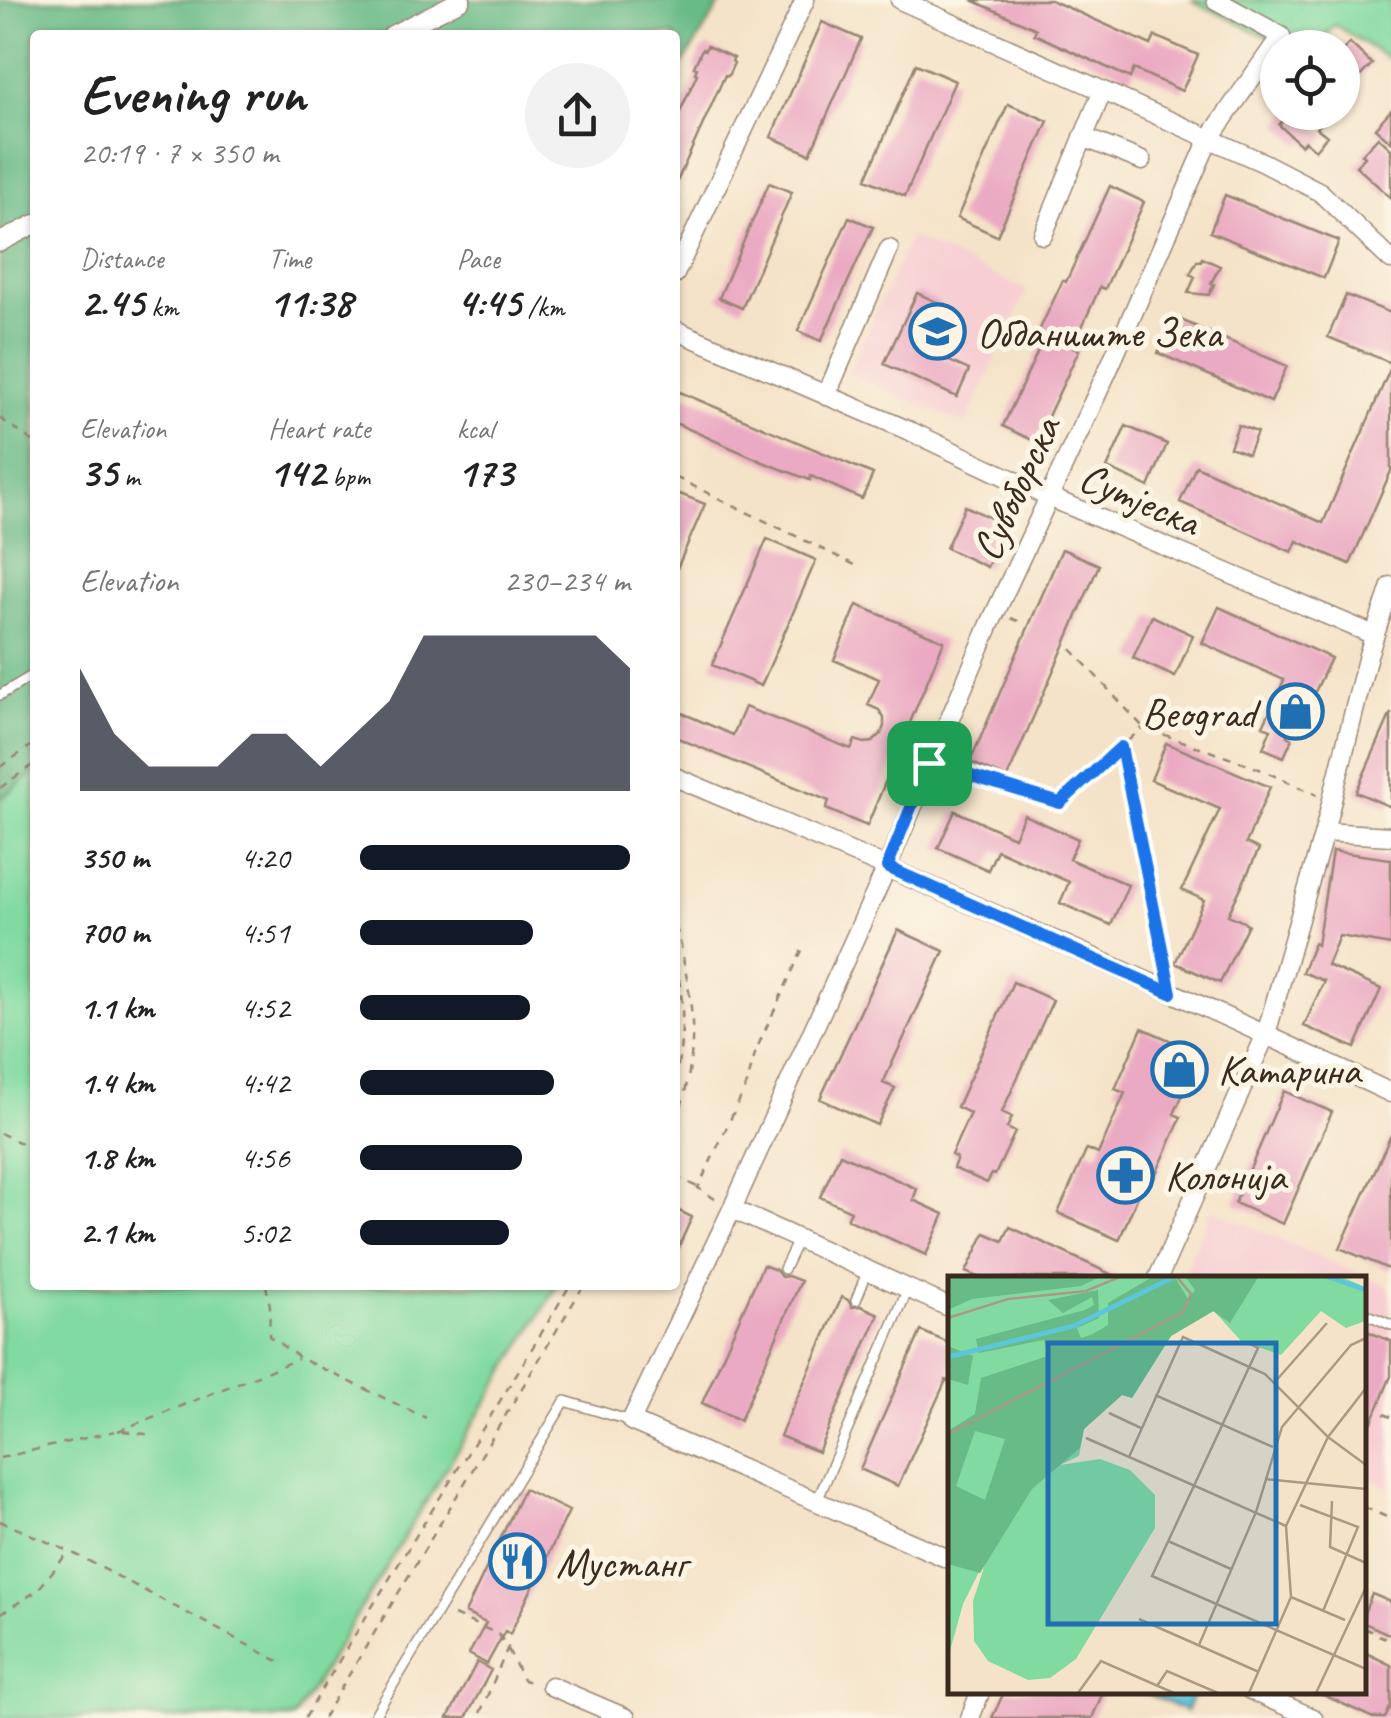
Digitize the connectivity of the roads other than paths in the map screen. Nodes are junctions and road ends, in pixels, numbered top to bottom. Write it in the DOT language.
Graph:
graph roads {
  1 [pos="461,0"];
  2 [pos="805,0"];
  3 [pos="900,0"];
  4 [pos="1216,0"];
  5 [pos="402,30"];
  6 [pos="1102,92"];
  7 [pos="1083,137"];
  8 [pos="1209,139"];
  9 [pos="1142,161"];
  10 [pos="30,227"];
  11 [pos="1391,230"];
  12 [pos="1042,236"];
  13 [pos="0,242"];
  14 [pos="1377,246"];
  15 [pos="889,249"];
  16 [pos="1391,260"];
  17 [pos="680,263"];
  18 [pos="680,332"];
  19 [pos="826,396"];
  20 [pos="1049,497"];
  21 [pos="1391,586"];
  22 [pos="1374,636"];
  23 [pos="30,677"];
  24 [pos="0,694"];
  25 [pos="680,779"];
  26 [pos="1324,832"];
  27 [pos="1391,836"];
  28 [pos="887,867"];
  29 [pos="1266,1034"];
  30 [pos="1391,1093"];
  31 [pos="732,1209"];
  32 [pos="798,1239"];
  33 [pos="784,1269"];
  34 [pos="868,1270"];
  35 [pos="1159,1276"];
  36 [pos="908,1288"];
  37 [pos="856,1300"];
  38 [pos="948,1307"];
  39 [pos="1366,1315"];
  40 [pos="1391,1324"];
  41 [pos="631,1421"];
  42 [pos="817,1501"];
  43 [pos="948,1559"];
  44 [pos="551,1686"];
  45 [pos="981,1693"];
  46 [pos="1257,1693"];
  47 [pos="373,1718"];
  48 [pos="626,1718"];
  49 [pos="970,1718"];
  50 [pos="1313,1718"];
  1 -- 5 [label="street"];
  2 -- 17 [label="street"];
  3 -- 6 [label="street"];
  4 -- 8 [label="street, Сувоборска"];
  6 -- 7 [label="street"];
  6 -- 8 [label="street"];
  7 -- 9 [label="street"];
  7 -- 12 [label="street"];
  8 -- 14 [label="street"];
  8 -- 20 [label="street, Сувоборска"];
  10 -- 13 [label="street"];
  11 -- 14 [label="street"];
  14 -- 16 [label="street"];
  15 -- 19 [label="street"];
  18 -- 19 [label="street, Сутјеска"];
  19 -- 20 [label="street, Сутјеска"];
  20 -- 22 [label="street, Сутјеска"];
  20 -- 28 [label="street, Сувоборска"];
  21 -- 22 [label="street"];
  22 -- 26 [label="street"];
  23 -- 24 [label="lane"];
  25 -- 28 [label="street"];
  26 -- 27 [label="street"];
  26 -- 29 [label="street"];
  28 -- 29 [label="street"];
  28 -- 31 [label="street, Сувоборска"];
  29 -- 30 [label="street"];
  29 -- 35 [label="street"];
  31 -- 32 [label="street"];
  31 -- 41 [label="street, Сувоборска"];
  32 -- 33 [label="lane"];
  32 -- 34 [label="street"];
  34 -- 36 [label="street"];
  34 -- 37 [label="lane"];
  36 -- 38 [label="street"];
  36 -- 42 [label="lane"];
  39 -- 40 [label="lane"];
  41 -- 42 [label="street"];
  41 -- 47 [label="lane"];
  42 -- 43 [label="street"];
  44 -- 48 [label="street"];
  45 -- 49 [label="street"];
  46 -- 50 [label="street"];
}
